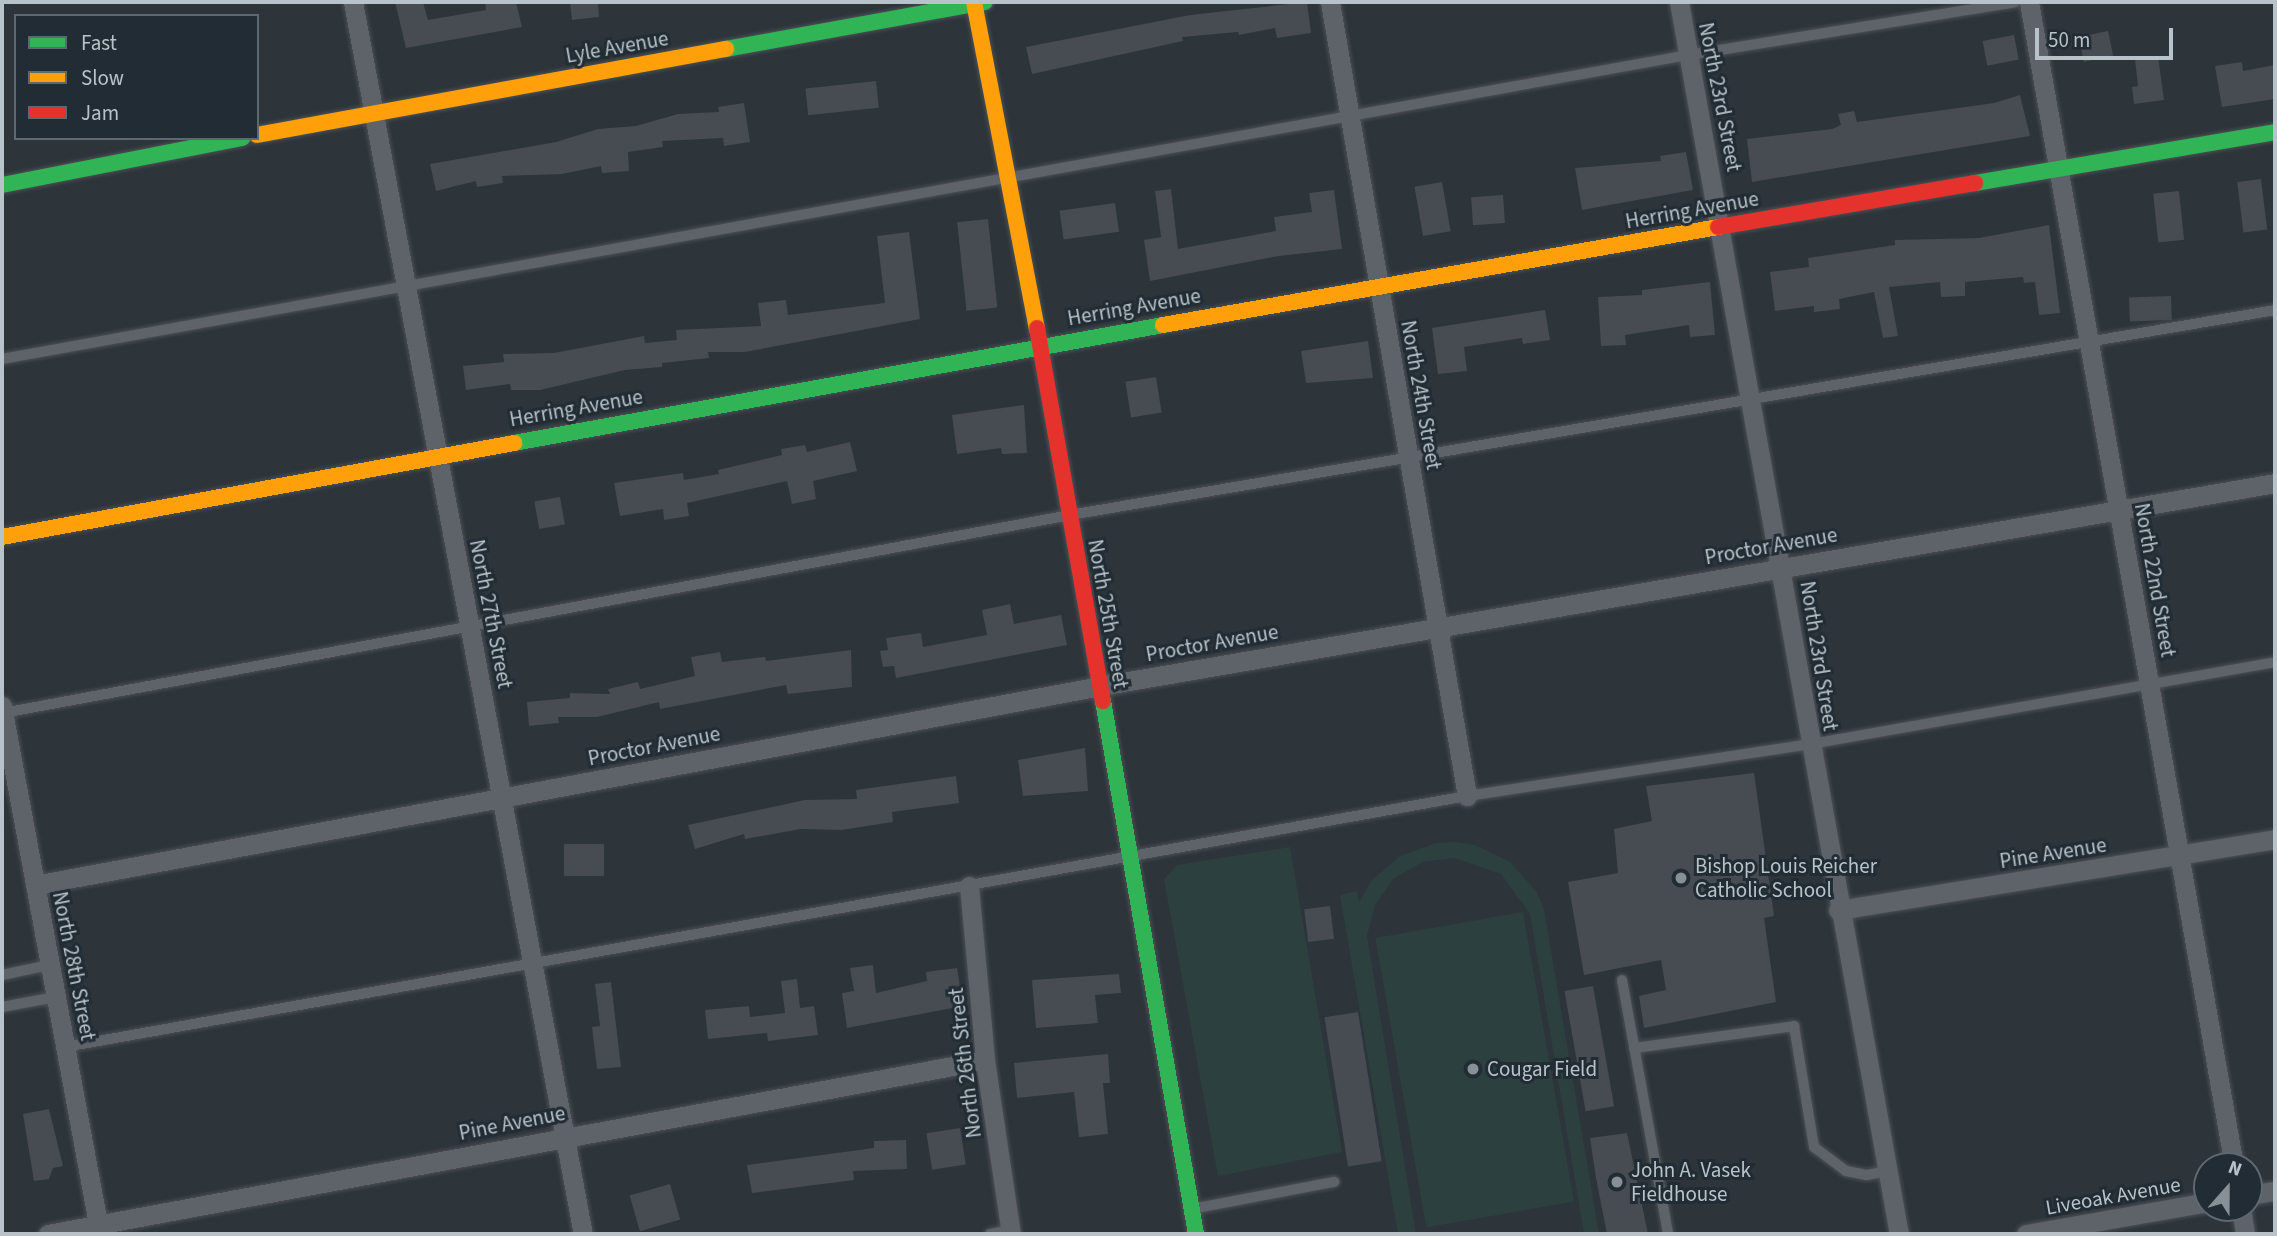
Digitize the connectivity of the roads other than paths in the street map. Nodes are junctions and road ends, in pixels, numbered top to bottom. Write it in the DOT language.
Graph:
graph roads {
  1 [pos="353,2"];
  2 [pos="978,2"];
  3 [pos="1330,2"];
  4 [pos="1679,2"];
  5 [pos="2015,2"];
  6 [pos="2029,2"];
  7 [pos="1689,55"];
  8 [pos="373,113"];
  9 [pos="1349,116"];
  10 [pos="2275,132"];
  11 [pos="259,135"];
  12 [pos="232,140"];
  13 [pos="2059,169"];
  14 [pos="1008,177"];
  15 [pos="2,185"];
  16 [pos="1721,227"];
  17 [pos="405,284"];
  18 [pos="1379,285"];
  19 [pos="2275,310"];
  20 [pos="2090,343"];
  21 [pos="1040,345"];
  22 [pos="2,359"];
  23 [pos="1752,401"];
  24 [pos="438,454"];
  25 [pos="1409,457"];
  26 [pos="2275,483"];
  27 [pos="2120,510"];
  28 [pos="1070,515"];
  29 [pos="2,537"];
  30 [pos="1781,567"];
  31 [pos="470,625"];
  32 [pos="1438,626"];
  33 [pos="2275,662"];
  34 [pos="2150,684"];
  35 [pos="1100,686"];
  36 [pos="2,709"];
  37 [pos="1811,744"];
  38 [pos="1467,796"];
  39 [pos="502,797"];
  40 [pos="2275,839"];
  41 [pos="2181,855"];
  42 [pos="1130,856"];
  43 [pos="35,885"];
  44 [pos="969,886"];
  45 [pos="1838,910"];
  46 [pos="532,962"];
  47 [pos="50,965"];
  48 [pos="2,975"];
  49 [pos="1622,980"];
  50 [pos="56,997"];
  51 [pos="2,1007"];
  52 [pos="65,1047"];
  53 [pos="1634,1048"];
  54 [pos="985,1060"];
  55 [pos="564,1136"];
  56 [pos="2232,1152"];
  57 [pos="1887,1171"];
  58 [pos="1334,1182"];
  59 [pos="2193,1204"];
  60 [pos="1192,1209"];
  61 [pos="100,1230"];
  62 [pos="1011,1232"];
  63 [pos="48,1234"];
  64 [pos="583,1234"];
  65 [pos="990,1234"];
  66 [pos="1196,1234"];
  67 [pos="1668,1234"];
  68 [pos="1899,1234"];
  69 [pos="2026,1234"];
  1 -- 8 [label="street, North 27th Street"];
  2 -- 8 [label="main road, Lyle Avenue"];
  2 -- 14 [label="main road, North 25th Street"];
  3 -- 9 [label="street, North 24th Street"];
  4 -- 7 [label="street, North 23rd Street"];
  5 -- 7 [label="lane"];
  6 -- 13 [label="street, North 22nd Street"];
  7 -- 9 [label="lane"];
  7 -- 16 [label="street, North 23rd Street"];
  8 -- 11 [label="main road, Lyle Avenue"];
  8 -- 17 [label="street, North 27th Street"];
  9 -- 14 [label="lane"];
  9 -- 18 [label="street, North 24th Street"];
  10 -- 13 [label="main road, Herring Avenue"];
  12 -- 15 [label="main road"];
  13 -- 16 [label="main road, Herring Avenue"];
  13 -- 20 [label="street, North 22nd Street"];
  14 -- 17 [label="lane"];
  14 -- 21 [label="main road, North 25th Street"];
  16 -- 18 [label="main road, Herring Avenue"];
  16 -- 23 [label="street, North 23rd Street"];
  17 -- 22 [label="lane"];
  17 -- 24 [label="street, North 27th Street"];
  18 -- 21 [label="main road, Herring Avenue"];
  18 -- 25 [label="street, North 24th Street"];
  19 -- 20 [label="lane"];
  20 -- 23 [label="lane"];
  20 -- 27 [label="street, North 22nd Street"];
  21 -- 24 [label="main road, Herring Avenue"];
  21 -- 28 [label="main road, North 25th Street"];
  23 -- 25 [label="lane"];
  23 -- 30 [label="street, North 23rd Street"];
  24 -- 29 [label="main road, Herring Avenue"];
  24 -- 31 [label="street, North 27th Street"];
  25 -- 28 [label="lane"];
  25 -- 32 [label="street, North 24th Street"];
  26 -- 27 [label="street, Proctor Avenue"];
  27 -- 30 [label="street, Proctor Avenue"];
  27 -- 34 [label="street, North 22nd Street"];
  28 -- 31 [label="lane"];
  28 -- 35 [label="main road, North 25th Street"];
  30 -- 32 [label="street, Proctor Avenue"];
  30 -- 37 [label="street, North 23rd Street"];
  31 -- 36 [label="lane"];
  31 -- 39 [label="street, North 27th Street"];
  32 -- 35 [label="street, Proctor Avenue"];
  32 -- 38 [label="street, North 24th Street"];
  33 -- 34 [label="lane"];
  34 -- 37 [label="lane"];
  34 -- 41 [label="street, North 22nd Street"];
  35 -- 39 [label="street, Proctor Avenue"];
  35 -- 42 [label="main road, North 25th Street"];
  36 -- 43 [label="street, North 28th Street"];
  37 -- 38 [label="lane"];
  37 -- 45 [label="street, North 23rd Street"];
  38 -- 42 [label="lane"];
  39 -- 43 [label="street, Proctor Avenue"];
  39 -- 46 [label="street, North 27th Street"];
  40 -- 41 [label="street, Pine Avenue"];
  41 -- 45 [label="street, Pine Avenue"];
  41 -- 56 [label="street, North 22nd Street"];
  42 -- 44 [label="lane"];
  42 -- 60 [label="main road, North 25th Street"];
  43 -- 47 [label="street, North 28th Street"];
  44 -- 46 [label="lane"];
  44 -- 54 [label="street, North 26th Street"];
  45 -- 57 [label="street, North 23rd Street"];
  46 -- 52 [label="lane"];
  46 -- 55 [label="street, North 27th Street"];
  47 -- 48 [label="lane"];
  47 -- 50 [label="street, North 28th Street"];
  49 -- 53 [label="lane"];
  50 -- 51 [label="lane"];
  50 -- 52 [label="street, North 28th Street"];
  52 -- 61 [label="street, North 28th Street"];
  53 -- 57 [label="lane"];
  53 -- 67 [label="lane"];
  54 -- 55 [label="street, Pine Avenue"];
  54 -- 62 [label="street, North 26th Street"];
  55 -- 61 [label="street, Pine Avenue"];
  55 -- 64 [label="street, North 27th Street"];
  57 -- 68 [label="street, North 23rd Street"];
  58 -- 60 [label="lane"];
  59 -- 69 [label="street, Liveoak Avenue"];
  60 -- 66 [label="main road, North 25th Street"];
  61 -- 63 [label="street, Pine Avenue"];
  62 -- 65 [label="lane"];
}
